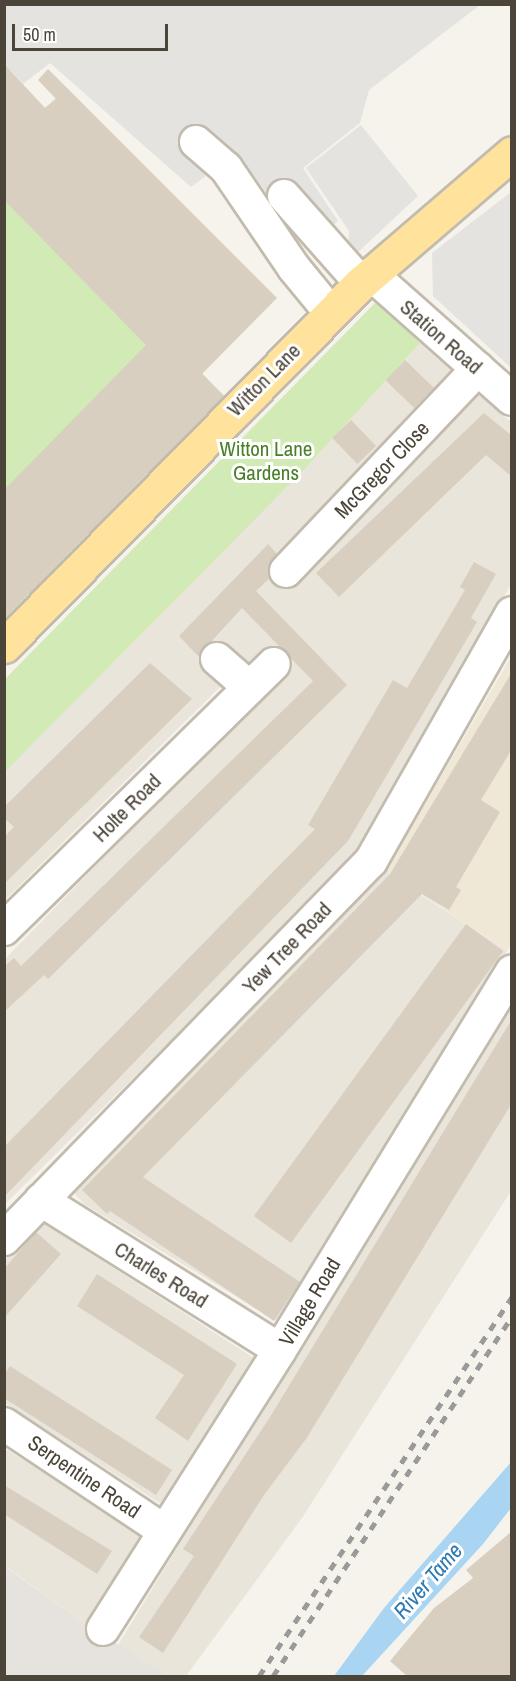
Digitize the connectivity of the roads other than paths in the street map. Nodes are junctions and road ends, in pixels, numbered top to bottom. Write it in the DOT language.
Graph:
graph roads {
  1 [pos="196,142"];
  2 [pos="512,153"];
  3 [pos="292,265"];
  4 [pos="366,279"];
  5 [pos="330,313"];
  6 [pos="478,369"];
  7 [pos="512,399"];
  8 [pos="286,571"];
  9 [pos="512,613"];
  10 [pos="4,646"];
  11 [pos="217,659"];
  12 [pos="274,664"];
  13 [pos="249,687"];
  14 [pos="4,929"];
  15 [pos="512,971"];
  16 [pos="41,1200"];
  17 [pos="4,1239"];
  18 [pos="280,1350"];
  19 [pos="4,1424"];
  20 [pos="163,1530"];
  21 [pos="103,1629"];
  1 -- 3 [label="street"];
  2 -- 4 [label="main road, Witton Lane"];
  3 -- 4 [label="street, Station Road"];
  3 -- 5 [label="street"];
  4 -- 5 [label="main road, Witton Lane"];
  4 -- 6 [label="street, Station Road"];
  5 -- 10 [label="main road, Witton Lane"];
  6 -- 7 [label="street, Station Road"];
  6 -- 8 [label="street, McGregor Close"];
  9 -- 16 [label="street, Yew Tree Road"];
  11 -- 13 [label="street"];
  12 -- 13 [label="street, Holte Road"];
  13 -- 14 [label="street, Holte Road"];
  15 -- 18 [label="street, Village Road"];
  16 -- 17 [label="street, Yew Tree Road"];
  16 -- 18 [label="street, Charles Road"];
  18 -- 20 [label="street, Village Road"];
  19 -- 20 [label="street, Serpentine Road"];
  20 -- 21 [label="street, Village Road"];
}
